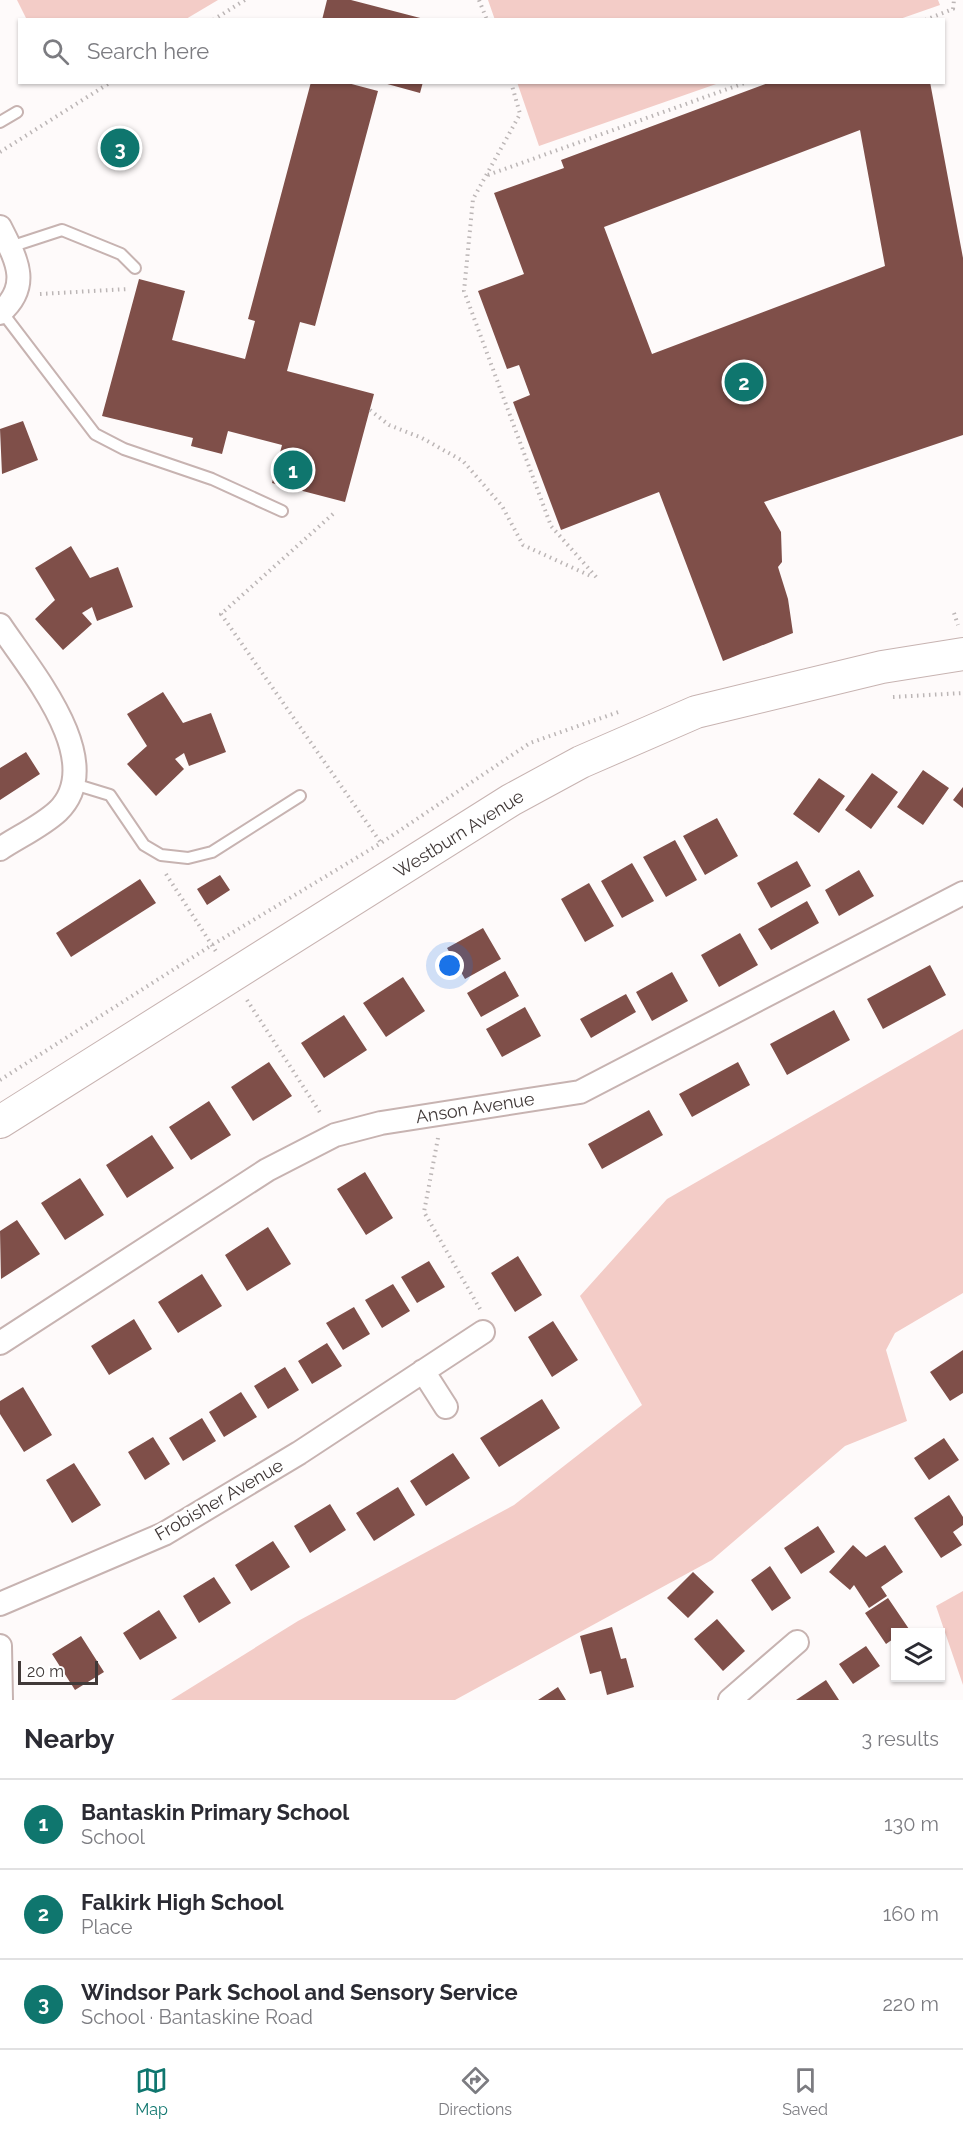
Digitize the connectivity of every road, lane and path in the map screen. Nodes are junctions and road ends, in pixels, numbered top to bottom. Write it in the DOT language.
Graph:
graph roads {
  1 [pos="245,0"];
  2 [pos="479,0"];
  3 [pos="954,0"];
  4 [pos="216,18"];
  5 [pos="486,18"];
  6 [pos="930,18"];
  7 [pos="108,84"];
  8 [pos="512,84"];
  9 [pos="741,84"];
  10 [pos="17,112"];
  11 [pos="0,122"];
  12 [pos="0,152"];
  13 [pos="487,175"];
  14 [pos="0,227"];
  15 [pos="15,257"];
  16 [pos="135,268"];
  17 [pos="128,289"];
  18 [pos="6,307"];
  19 [pos="370,410"];
  20 [pos="282,511"];
  21 [pos="333,514"];
  22 [pos="954,613"];
  23 [pos="0,625"];
  24 [pos="961,641"];
  25 [pos="74,784"];
  26 [pos="300,796"];
  27 [pos="381,843"];
  28 [pos="0,849"];
  29 [pos="160,855"];
  30 [pos="963,893"];
  31 [pos="232,977"];
  32 [pos="265,1027"];
  33 [pos="443,1113"];
  34 [pos="0,1122"];
  35 [pos="335,1135"];
  36 [pos="483,1332"];
  37 [pos="0,1343"];
  38 [pos="423,1371"];
  39 [pos="446,1407"];
  40 [pos="0,1604"];
  41 [pos="797,1642"];
  42 [pos="0,1646"];
  43 [pos="1,1700"];
  44 [pos="730,1700"];
  1 -- 4 [label="path"];
  2 -- 5 [label="path"];
  3 -- 6 [label="path"];
  7 -- 12 [label="path"];
  8 -- 13 [label="path"];
  9 -- 13 [label="path"];
  10 -- 11 [label="lane"];
  13 -- 19 [label="path"];
  14 -- 15 [label="street"];
  15 -- 16 [label="lane"];
  15 -- 18 [label="street"];
  17 -- 18 [label="path"];
  18 -- 20 [label="lane"];
  21 -- 27 [label="path"];
  22 -- 24 [label="path"];
  23 -- 25 [label="street"];
  24 -- 31 [label="main road, Westburn Avenue"];
  25 -- 28 [label="street"];
  25 -- 29 [label="lane"];
  26 -- 29 [label="lane"];
  29 -- 31 [label="path"];
  30 -- 33 [label="street, Anson Avenue"];
  31 -- 34 [label="main road, Westburn Avenue"];
  32 -- 35 [label="path"];
  33 -- 35 [label="street, Anson Avenue"];
  33 -- 36 [label="path"];
  35 -- 37 [label="street, Anson Avenue"];
  36 -- 38 [label="street, Frobisher Avenue"];
  38 -- 39 [label="street"];
  38 -- 40 [label="street, Frobisher Avenue"];
  41 -- 44 [label="street"];
  42 -- 43 [label="street"];
}
